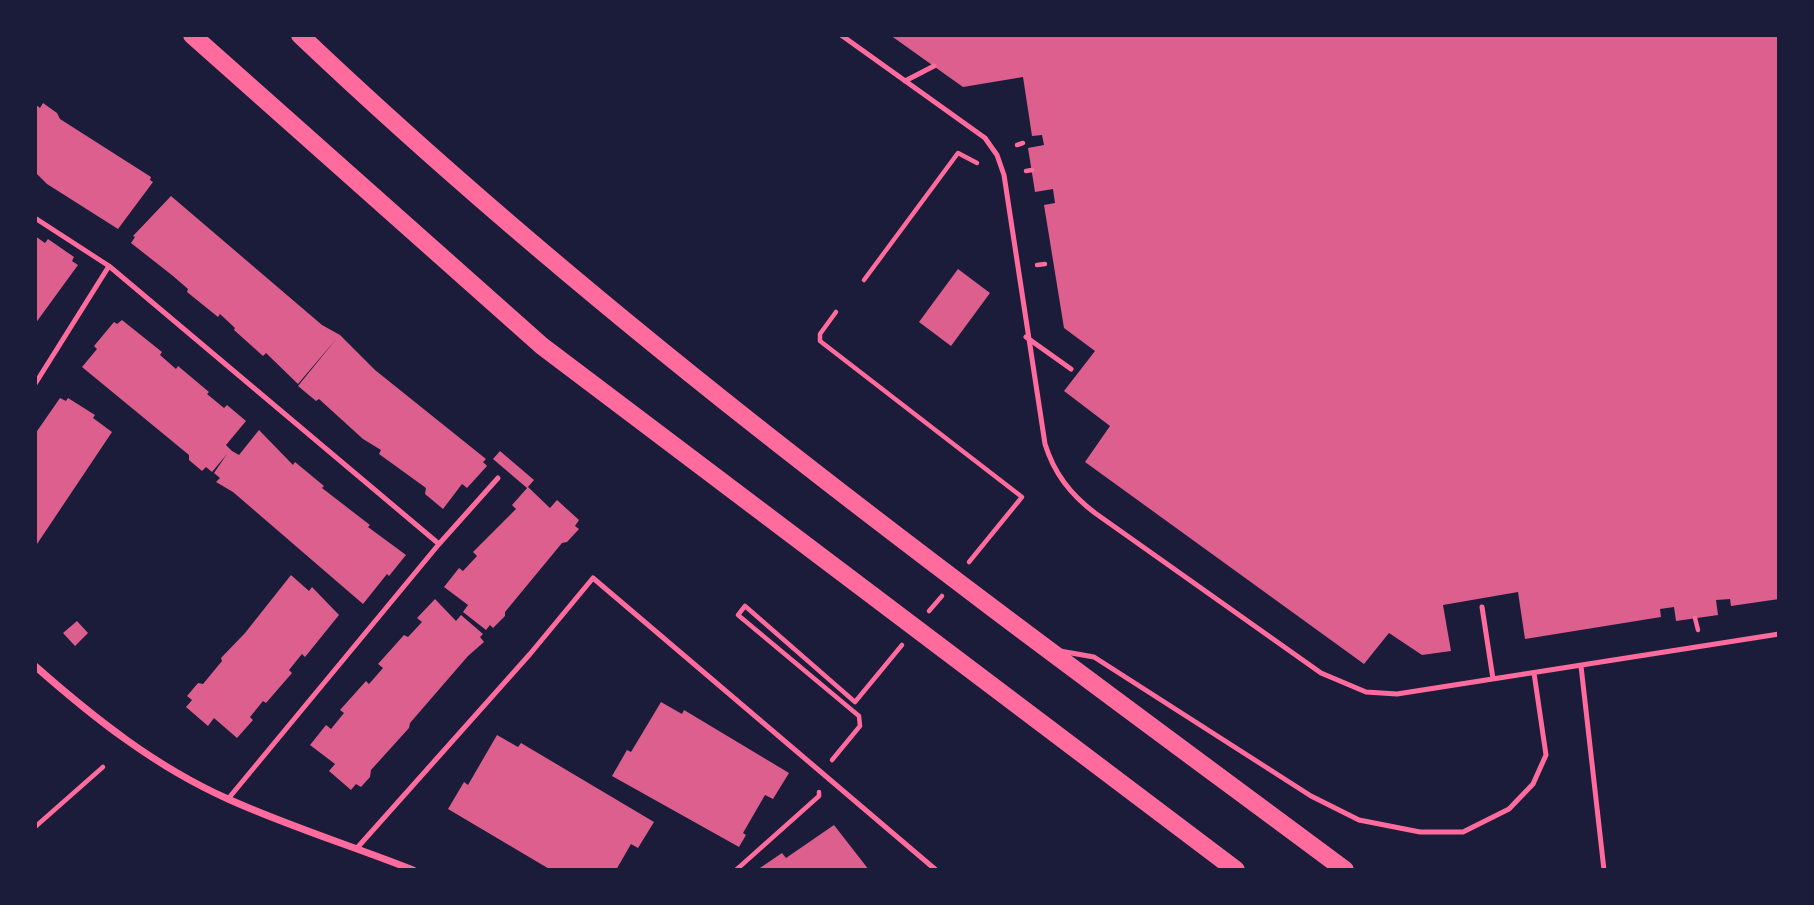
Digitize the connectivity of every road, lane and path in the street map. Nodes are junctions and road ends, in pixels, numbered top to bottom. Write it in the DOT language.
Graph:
graph roads {
  1 [pos="192,35"];
  2 [pos="300,35"];
  3 [pos="841,35"];
  4 [pos="934,66"];
  5 [pos="905,81"];
  6 [pos="977,163"];
  7 [pos="35,218"];
  8 [pos="1045,264"];
  9 [pos="1037,265"];
  10 [pos="109,266"];
  11 [pos="864,280"];
  12 [pos="836,312"];
  13 [pos="1026,337"];
  14 [pos="1071,369"];
  15 [pos="35,384"];
  16 [pos="498,478"];
  17 [pos="439,544"];
  18 [pos="961,573"];
  19 [pos="943,594"];
  20 [pos="1482,607"];
  21 [pos="926,616"];
  22 [pos="1695,618"];
  23 [pos="1698,631"];
  24 [pos="1779,634"];
  25 [pos="908,637"];
  26 [pos="1048,649"];
  27 [pos="35,666"];
  28 [pos="1581,666"];
  29 [pos="1534,673"];
  30 [pos="1493,679"];
  31 [pos="103,767"];
  32 [pos="821,772"];
  33 [pos="228,799"];
  34 [pos="35,827"];
  35 [pos="357,848"];
  36 [pos="414,870"];
  37 [pos="736,870"];
  38 [pos="936,870"];
  39 [pos="1236,870"];
  40 [pos="1345,870"];
  41 [pos="1604,870"];
  1 -- 39 [label="main road"];
  2 -- 26 [label="main road"];
  3 -- 5 [label="lane"];
  4 -- 5 [label="lane"];
  5 -- 13 [label="lane"];
  6 -- 11 [label="path"];
  7 -- 10 [label="lane"];
  8 -- 9 [label="path"];
  10 -- 15 [label="lane"];
  10 -- 17 [label="lane"];
  12 -- 18 [label="path"];
  13 -- 14 [label="lane"];
  13 -- 30 [label="lane"];
  16 -- 17 [label="lane"];
  17 -- 33 [label="lane"];
  19 -- 21 [label="path"];
  20 -- 30 [label="lane"];
  22 -- 23 [label="path"];
  24 -- 28 [label="lane"];
  25 -- 32 [label="path"];
  26 -- 29 [label="lane"];
  26 -- 40 [label="main road"];
  27 -- 33 [label="street"];
  28 -- 29 [label="lane"];
  28 -- 41 [label="lane"];
  29 -- 30 [label="lane"];
  31 -- 34 [label="path"];
  32 -- 35 [label="lane"];
  32 -- 37 [label="path"];
  32 -- 38 [label="lane"];
  33 -- 35 [label="street"];
  35 -- 36 [label="street"];
}
